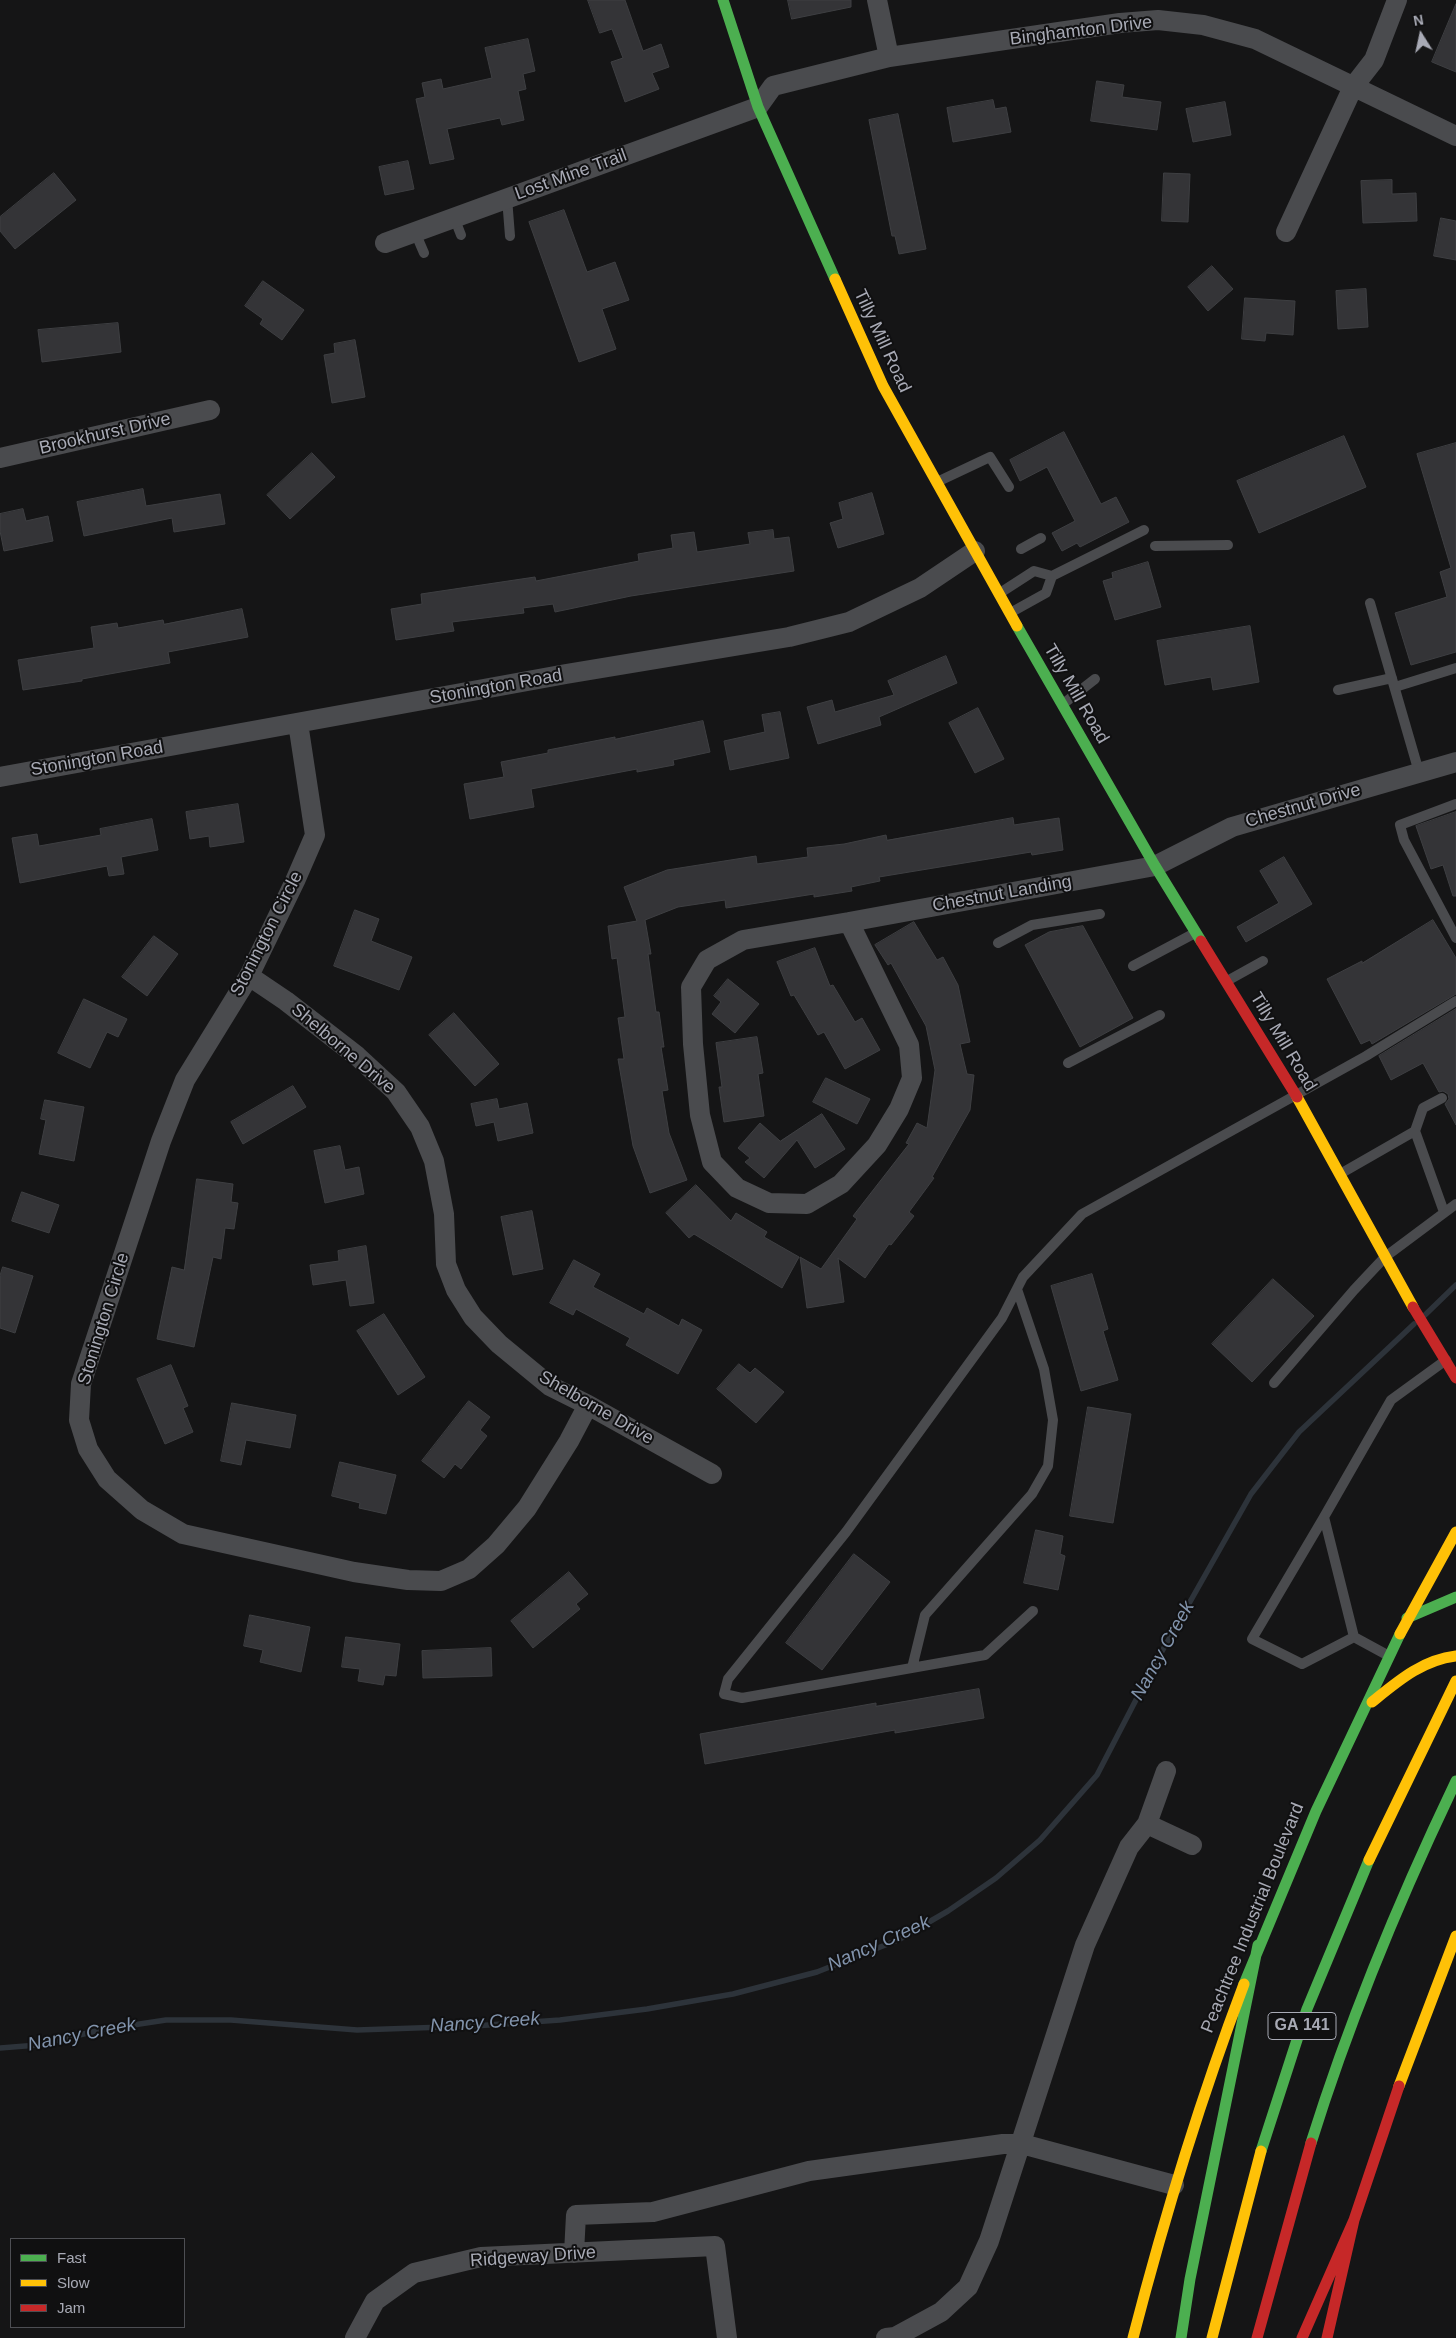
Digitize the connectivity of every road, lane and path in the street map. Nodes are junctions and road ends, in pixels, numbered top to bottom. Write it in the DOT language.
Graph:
graph roads {
  1 [pos="723,0"];
  2 [pos="877,0"];
  3 [pos="1397,0"];
  4 [pos="890,57"];
  5 [pos="1353,88"];
  6 [pos="758,107"];
  7 [pos="1456,136"];
  8 [pos="507,198"];
  9 [pos="415,232"];
  10 [pos="1286,232"];
  11 [pos="510,236"];
  12 [pos="385,243"];
  13 [pos="424,252"];
  14 [pos="210,410"];
  15 [pos="0,458"];
  16 [pos="936,483"];
  17 [pos="1009,486"];
  18 [pos="1144,530"];
  19 [pos="1040,538"];
  20 [pos="1228,545"];
  21 [pos="1155,546"];
  22 [pos="1021,549"];
  23 [pos="975,551"];
  24 [pos="1052,576"];
  25 [pos="999,594"];
  26 [pos="1370,603"];
  27 [pos="1010,613"];
  28 [pos="1456,668"];
  29 [pos="1095,679"];
  30 [pos="1393,683"];
  31 [pos="1338,690"];
  32 [pos="1062,705"];
  33 [pos="298,723"];
  34 [pos="1456,762"];
  35 [pos="1419,772"];
  36 [pos="0,777"];
  37 [pos="1456,804"];
  38 [pos="1155,866"];
  39 [pos="1100,914"];
  40 [pos="849,922"];
  41 [pos="1196,932"];
  42 [pos="1456,938"];
  43 [pos="998,943"];
  44 [pos="1262,961"];
  45 [pos="1133,966"];
  46 [pos="249,976"];
  47 [pos="1226,982"];
  48 [pos="1456,1001"];
  49 [pos="1160,1015"];
  50 [pos="1068,1063"];
  51 [pos="1296,1095"];
  52 [pos="1442,1098"];
  53 [pos="1415,1131"];
  54 [pos="1340,1174"];
  55 [pos="1456,1204"];
  56 [pos="1444,1212"];
  57 [pos="1385,1257"];
  58 [pos="1017,1289"];
  59 [pos="1453,1360"];
  60 [pos="1456,1378"];
  61 [pos="1274,1383"];
  62 [pos="588,1405"];
  63 [pos="712,1474"];
  64 [pos="1324,1517"];
  65 [pos="1456,1532"];
  66 [pos="1456,1597"];
  67 [pos="1033,1612"];
  68 [pos="1407,1618"];
  69 [pos="1354,1637"];
  70 [pos="1389,1656"];
  71 [pos="1456,1656"];
  72 [pos="912,1668"];
  73 [pos="1456,1681"];
  74 [pos="1364,1708"];
  75 [pos="1166,1771"];
  76 [pos="1456,1781"];
  77 [pos="1147,1824"];
  78 [pos="1192,1845"];
  79 [pos="1456,1936"];
  80 [pos="1258,1945"];
  81 [pos="1022,2144"];
  82 [pos="1174,2185"];
  83 [pos="1354,2220"];
  84 [pos="574,2253"];
  85 [pos="354,2338"];
  86 [pos="727,2338"];
  87 [pos="886,2338"];
  88 [pos="1133,2338"];
  89 [pos="1181,2338"];
  90 [pos="1212,2338"];
  91 [pos="1257,2338"];
  92 [pos="1302,2338"];
  93 [pos="1327,2338"];
  1 -- 6 [label="main road, Tilly Mill Road"];
  2 -- 4 [label="street"];
  3 -- 5 [label="street"];
  4 -- 5 [label="street, Binghamton Drive"];
  4 -- 6 [label="street, Binghamton Drive"];
  5 -- 7 [label="street, Binghamton Drive"];
  5 -- 10 [label="street"];
  6 -- 8 [label="street, Lost Mine Trail"];
  6 -- 16 [label="main road, Tilly Mill Road"];
  8 -- 9 [label="street, Lost Mine Trail"];
  8 -- 11 [label="lane"];
  9 -- 12 [label="street, Lost Mine Trail"];
  9 -- 13 [label="lane"];
  14 -- 15 [label="street, Brookhurst Drive"];
  16 -- 17 [label="lane"];
  16 -- 23 [label="main road, Tilly Mill Road"];
  18 -- 24 [label="lane"];
  19 -- 22 [label="lane"];
  20 -- 21 [label="lane"];
  23 -- 25 [label="main road, Tilly Mill Road"];
  23 -- 33 [label="street, Stonington Road"];
  24 -- 25 [label="lane"];
  24 -- 27 [label="lane"];
  25 -- 27 [label="main road, Tilly Mill Road"];
  26 -- 30 [label="lane"];
  27 -- 32 [label="main road, Tilly Mill Road"];
  28 -- 30 [label="lane"];
  29 -- 32 [label="lane"];
  30 -- 31 [label="lane"];
  30 -- 35 [label="lane"];
  32 -- 38 [label="main road, Tilly Mill Road"];
  33 -- 36 [label="street, Stonington Road"];
  33 -- 46 [label="street, Stonington Circle"];
  34 -- 35 [label="street, Chestnut Drive"];
  35 -- 38 [label="street, Chestnut Drive"];
  37 -- 42 [label="lane"];
  38 -- 40 [label="street, Chestnut Landing"];
  38 -- 41 [label="main road, Tilly Mill Road"];
  39 -- 43 [label="lane"];
  40 -- 40 [label="street, Chestnut Landing"];
  41 -- 45 [label="lane"];
  41 -- 47 [label="main road, Tilly Mill Road"];
  44 -- 47 [label="lane"];
  46 -- 62 [label="street, Shelborne Drive"];
  46 -- 62 [label="street, Stonington Circle"];
  47 -- 51 [label="main road, Tilly Mill Road"];
  48 -- 51 [label="lane"];
  49 -- 50 [label="lane"];
  51 -- 54 [label="main road, Tilly Mill Road"];
  51 -- 58 [label="lane"];
  52 -- 53 [label="lane"];
  53 -- 54 [label="lane"];
  53 -- 56 [label="lane"];
  54 -- 57 [label="main road, Tilly Mill Road"];
  55 -- 56 [label="lane"];
  56 -- 57 [label="lane"];
  57 -- 59 [label="main road, Tilly Mill Road"];
  57 -- 61 [label="lane"];
  58 -- 72 [label="lane"];
  58 -- 72 [label="lane"];
  59 -- 60 [label="main road, Tilly Mill Road"];
  59 -- 64 [label="lane"];
  62 -- 63 [label="street, Shelborne Drive"];
  64 -- 69 [label="lane"];
  64 -- 69 [label="lane"];
  65 -- 68 [label="main road, Peachtree Industrial Boulevard"];
  66 -- 68 [label="main road"];
  67 -- 72 [label="lane"];
  68 -- 70 [label="main road, Peachtree Industrial Boulevard"];
  69 -- 70 [label="lane"];
  70 -- 74 [label="main road, Peachtree Industrial Boulevard"];
  71 -- 74 [label="main road"];
  73 -- 90 [label="main road, GA 141"];
  74 -- 80 [label="main road, Peachtree Industrial Boulevard"];
  75 -- 77 [label="street"];
  76 -- 91 [label="main road, GA 141"];
  77 -- 78 [label="street"];
  77 -- 81 [label="street"];
  79 -- 83 [label="main road"];
  80 -- 82 [label="main road, Peachtree Industrial Boulevard"];
  80 -- 89 [label="main road"];
  81 -- 82 [label="street"];
  81 -- 84 [label="street"];
  81 -- 87 [label="street"];
  82 -- 88 [label="main road, Peachtree Industrial Boulevard"];
  83 -- 92 [label="main road"];
  83 -- 93 [label="main road"];
  84 -- 85 [label="street, Ridgeway Drive"];
  84 -- 86 [label="street, Ridgeway Drive"];
}
